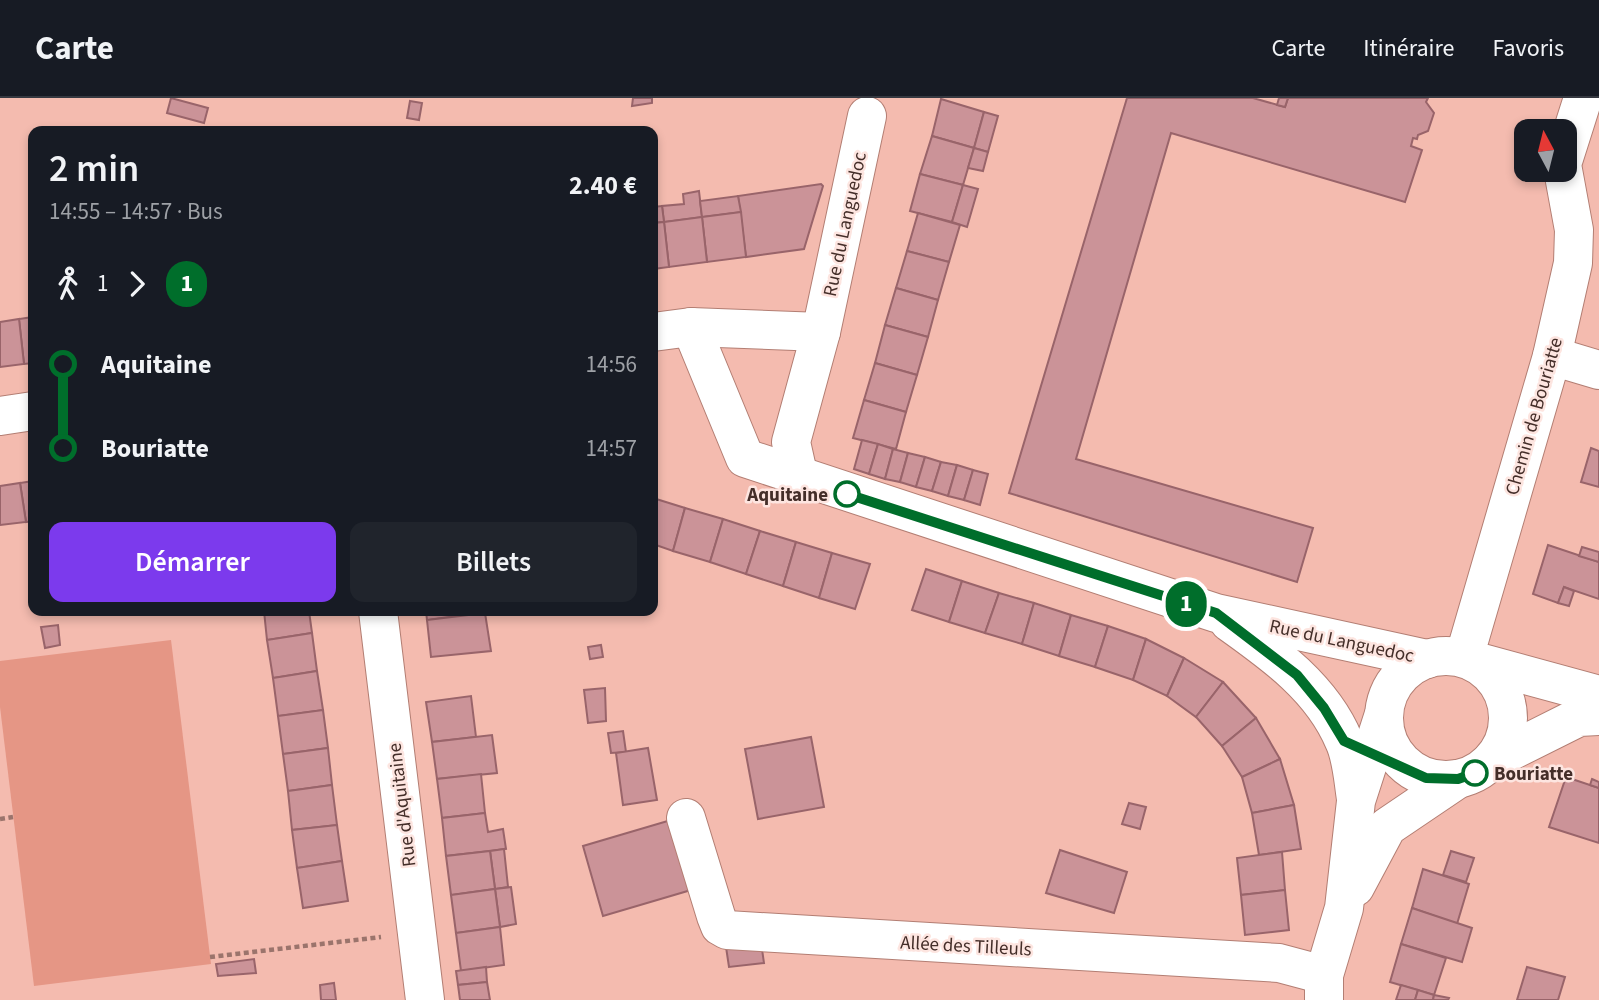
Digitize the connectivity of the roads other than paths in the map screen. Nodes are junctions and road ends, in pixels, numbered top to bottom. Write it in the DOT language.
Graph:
graph roads {
  1 [pos="1583,98"];
  2 [pos="867,116"];
  3 [pos="1576,119"];
  4 [pos="1565,182"];
  5 [pos="691,327"];
  6 [pos="658,331"];
  7 [pos="821,332"];
  8 [pos="1552,356"];
  9 [pos="1599,370"];
  10 [pos="28,412"];
  11 [pos="0,416"];
  12 [pos="799,478"];
  13 [pos="1216,613"];
  14 [pos="379,616"];
  15 [pos="1445,659"];
  16 [pos="1599,695"];
  17 [pos="1599,716"];
  18 [pos="1366,737"];
  19 [pos="1491,761"];
  20 [pos="1458,779"];
  21 [pos="686,818"];
  22 [pos="1344,908"];
  23 [pos="1324,988"];
  24 [pos="425,1000"];
  1 -- 3 [label="street"];
  2 -- 7 [label="street, Rue du Languedoc"];
  4 -- 8 [label="street, Chemin de Bouriatte"];
  5 -- 6 [label="street"];
  5 -- 7 [label="street"];
  5 -- 12 [label="street"];
  7 -- 12 [label="street, Rue du Languedoc"];
  8 -- 9 [label="street"];
  8 -- 15 [label="street, Chemin de Bouriatte"];
  10 -- 11 [label="street"];
  12 -- 13 [label="street, Rue du Languedoc"];
  13 -- 15 [label="street, Rue du Languedoc"];
  13 -- 18 [label="street, Rue du Languedoc"];
  14 -- 24 [label="street, Rue d'Aquitaine"];
  15 -- 16 [label="street, Rue du Languedoc"];
  15 -- 18 [label="street"];
  15 -- 19 [label="street"];
  17 -- 19 [label="street"];
  18 -- 20 [label="street"];
  18 -- 22 [label="street, Rue du Languedoc"];
  19 -- 20 [label="street"];
  20 -- 22 [label="street"];
  21 -- 23 [label="street, Allée des Tilleuls"];
  22 -- 23 [label="street"];
}
